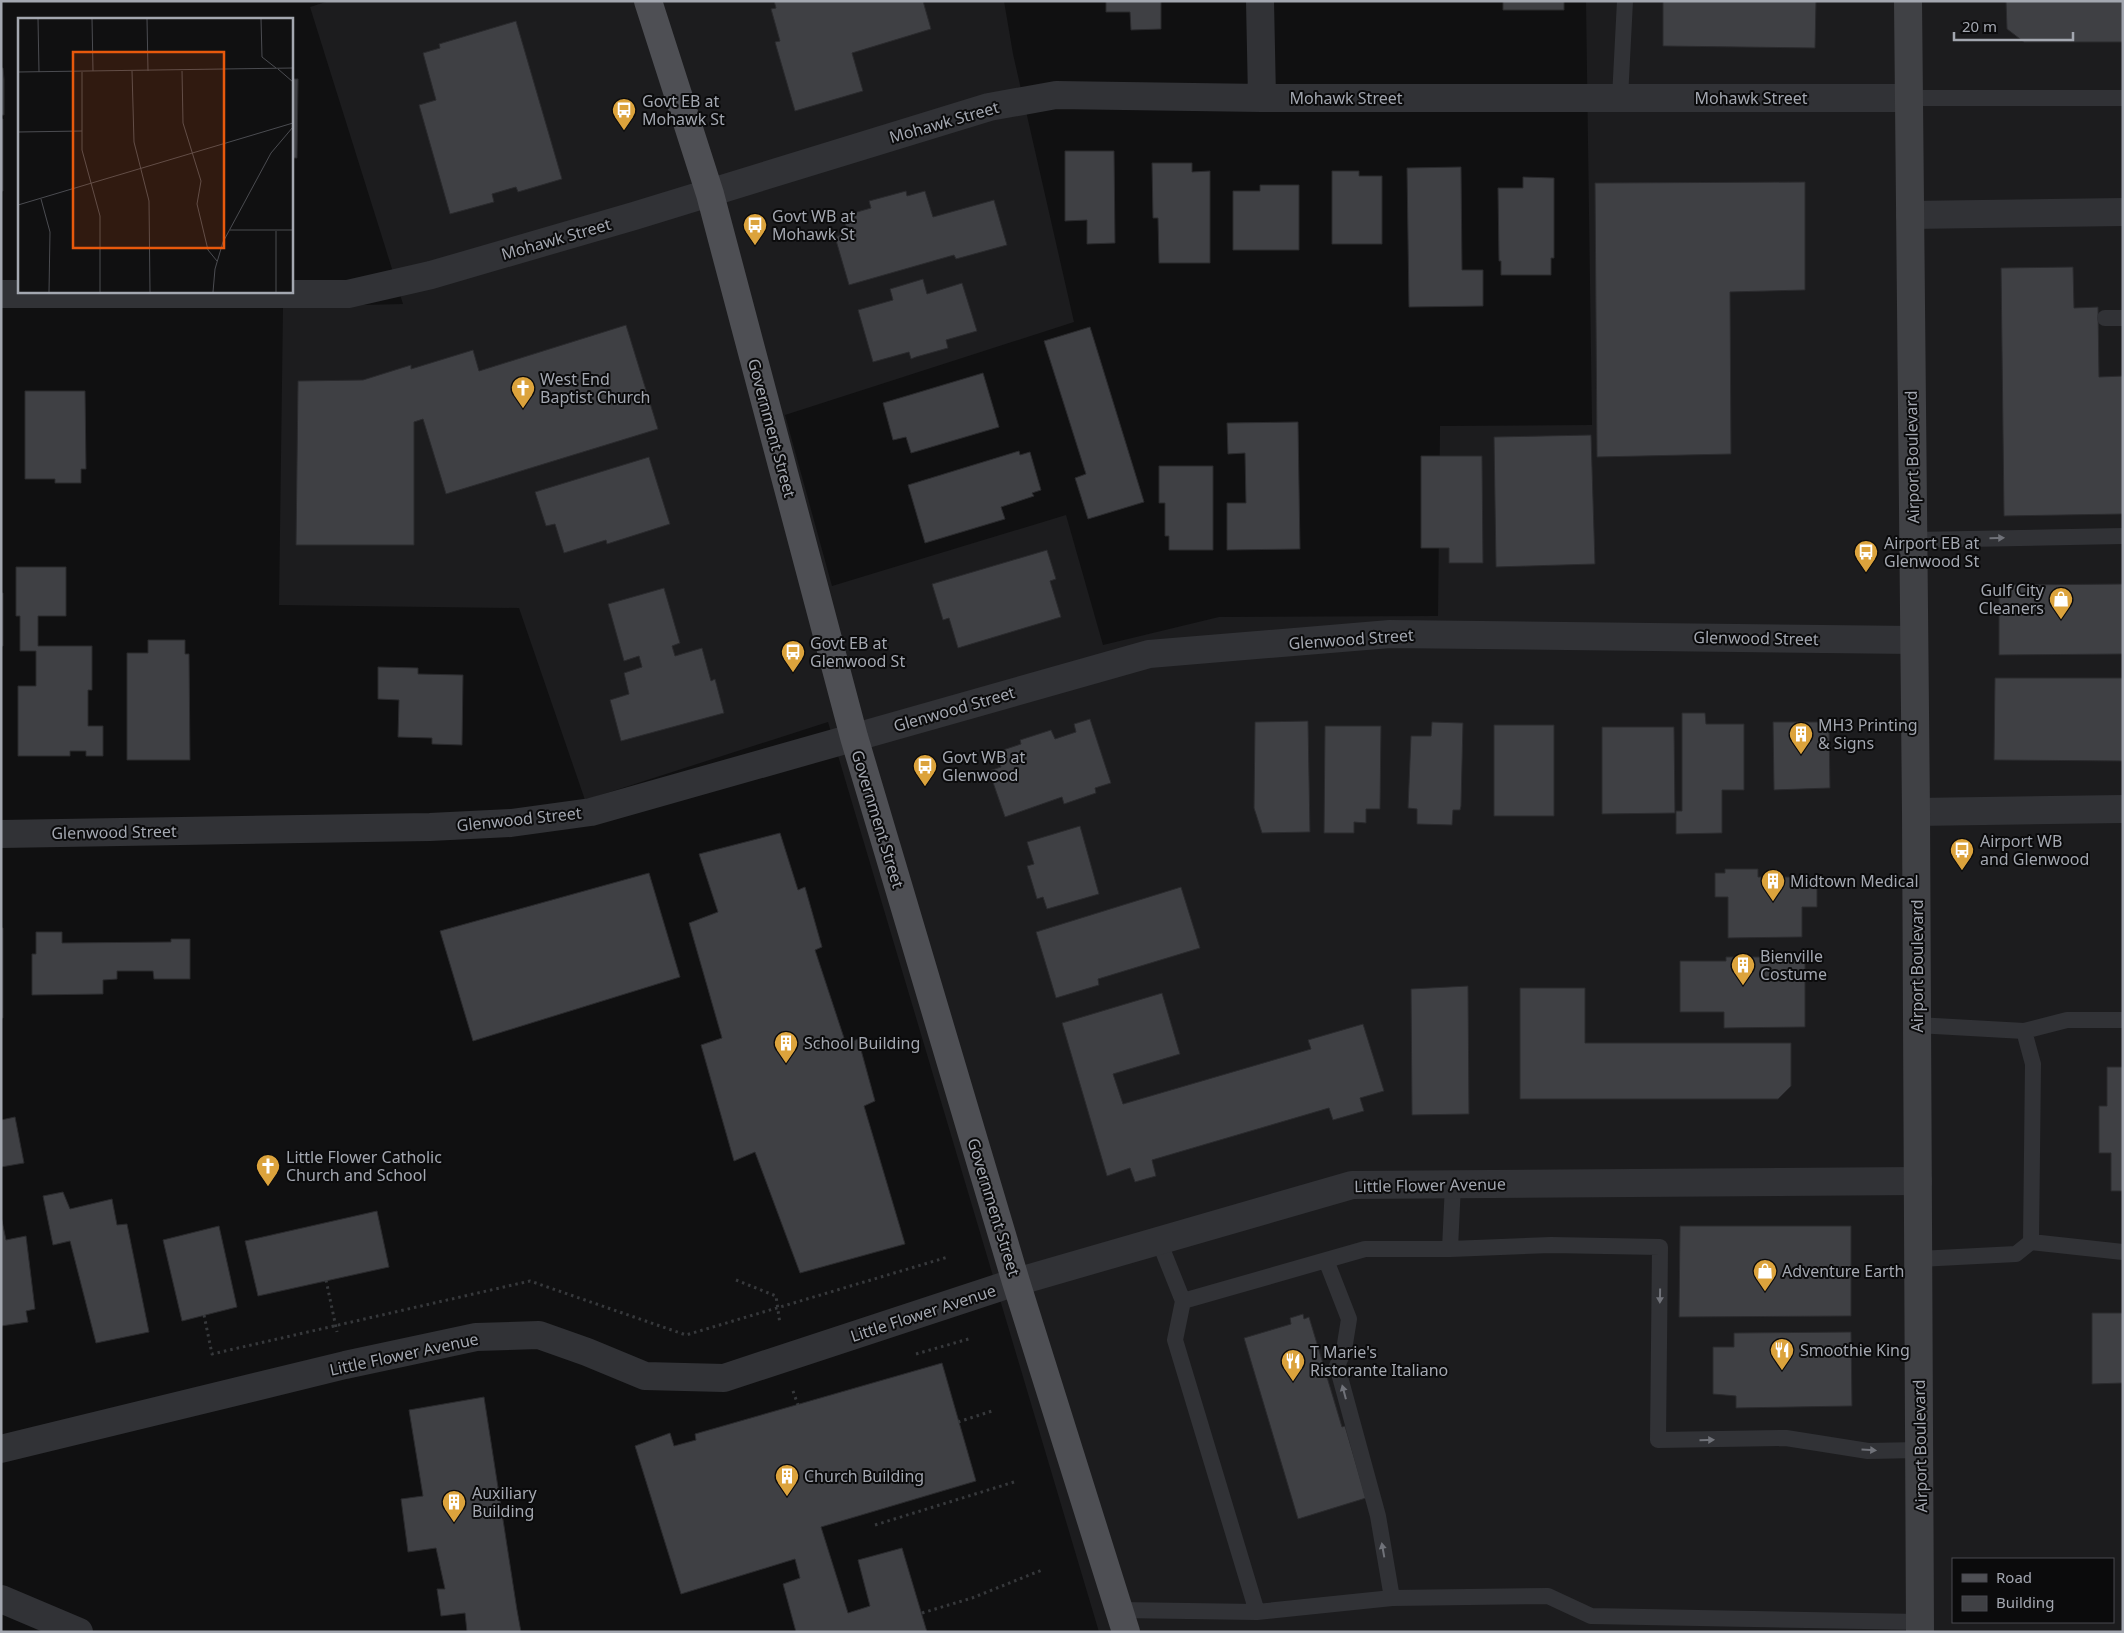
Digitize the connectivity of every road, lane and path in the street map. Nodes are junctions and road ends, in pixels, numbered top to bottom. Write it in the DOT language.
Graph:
graph roads {
  1 [pos="648,1"];
  2 [pos="1260,1"];
  3 [pos="1625,1"];
  4 [pos="1908,1"];
  5 [pos="1262,98"];
  6 [pos="1620,98"];
  7 [pos="1908,98"];
  8 [pos="2123,98"];
  9 [pos="710,194"];
  10 [pos="2123,212"];
  11 [pos="1910,215"];
  12 [pos="1,294"];
  13 [pos="2105,318"];
  14 [pos="2123,318"];
  15 [pos="2123,536"];
  16 [pos="1913,540"];
  17 [pos="1914,640"];
  18 [pos="854,737"];
  19 [pos="2123,810"];
  20 [pos="1916,812"];
  21 [pos="1,834"];
  22 [pos="2123,1020"];
  23 [pos="1917,1025"];
  24 [pos="2024,1031"];
  25 [pos="1918,1181"];
  26 [pos="1454,1184"];
  27 [pos="1159,1241"];
  28 [pos="2031,1242"];
  29 [pos="1450,1249"];
  30 [pos="2123,1252"];
  31 [pos="948,1257"];
  32 [pos="1919,1259"];
  33 [pos="1326,1260"];
  34 [pos="1016,1282"];
  35 [pos="1182,1301"];
  36 [pos="778,1308"];
  37 [pos="995,1410"];
  38 [pos="958,1422"];
  39 [pos="1,1449"];
  40 [pos="1919,1450"];
  41 [pos="1014,1482"];
  42 [pos="875,1526"];
  43 [pos="1042,1570"];
  44 [pos="1392,1598"];
  45 [pos="1,1599"];
  46 [pos="1257,1612"];
  47 [pos="922,1613"];
  48 [pos="1122,1621"];
  49 [pos="1920,1627"];
  50 [pos="79,1632"];
  1 -- 9 [label="main road, Government Street"];
  2 -- 5 [label="street"];
  3 -- 6 [label="lane"];
  4 -- 7 [label="main road, Airport Boulevard"];
  5 -- 6 [label="street, Mohawk Street"];
  5 -- 9 [label="street, Mohawk Street"];
  6 -- 7 [label="street, Mohawk Street"];
  7 -- 8 [label="lane"];
  7 -- 11 [label="main road, Airport Boulevard"];
  9 -- 12 [label="street, Mohawk Street"];
  9 -- 18 [label="main road, Government Street"];
  10 -- 11 [label="street"];
  11 -- 16 [label="main road, Airport Boulevard"];
  13 -- 14 [label="lane"];
  16 -- 15 [label="lane, one-way"];
  16 -- 17 [label="main road, Airport Boulevard"];
  17 -- 18 [label="street, Glenwood Street"];
  17 -- 20 [label="main road, Airport Boulevard"];
  18 -- 21 [label="street, Glenwood Street"];
  18 -- 34 [label="main road, Government Street"];
  19 -- 20 [label="street"];
  20 -- 23 [label="main road, Airport Boulevard"];
  22 -- 24 [label="lane"];
  23 -- 24 [label="lane"];
  23 -- 25 [label="main road, Airport Boulevard"];
  24 -- 28 [label="lane"];
  25 -- 26 [label="street, Little Flower Avenue"];
  25 -- 32 [label="main road, Airport Boulevard"];
  26 -- 27 [label="street, Little Flower Avenue"];
  26 -- 29 [label="lane"];
  27 -- 34 [label="street, Little Flower Avenue"];
  27 -- 35 [label="lane"];
  28 -- 30 [label="lane"];
  28 -- 32 [label="lane"];
  29 -- 33 [label="lane"];
  29 -- 40 [label="lane, one-way"];
  31 -- 36 [label="path"];
  32 -- 40 [label="main road, Airport Boulevard"];
  33 -- 35 [label="lane"];
  44 -- 33 [label="lane, one-way"];
  34 -- 39 [label="street, Little Flower Avenue"];
  34 -- 48 [label="main road, Government Street"];
  35 -- 46 [label="lane"];
  37 -- 38 [label="path"];
  40 -- 49 [label="main road, Airport Boulevard"];
  41 -- 42 [label="path"];
  43 -- 47 [label="path"];
  44 -- 46 [label="lane"];
  44 -- 49 [label="lane"];
  45 -- 50 [label="street"];
  46 -- 48 [label="lane"];
}
